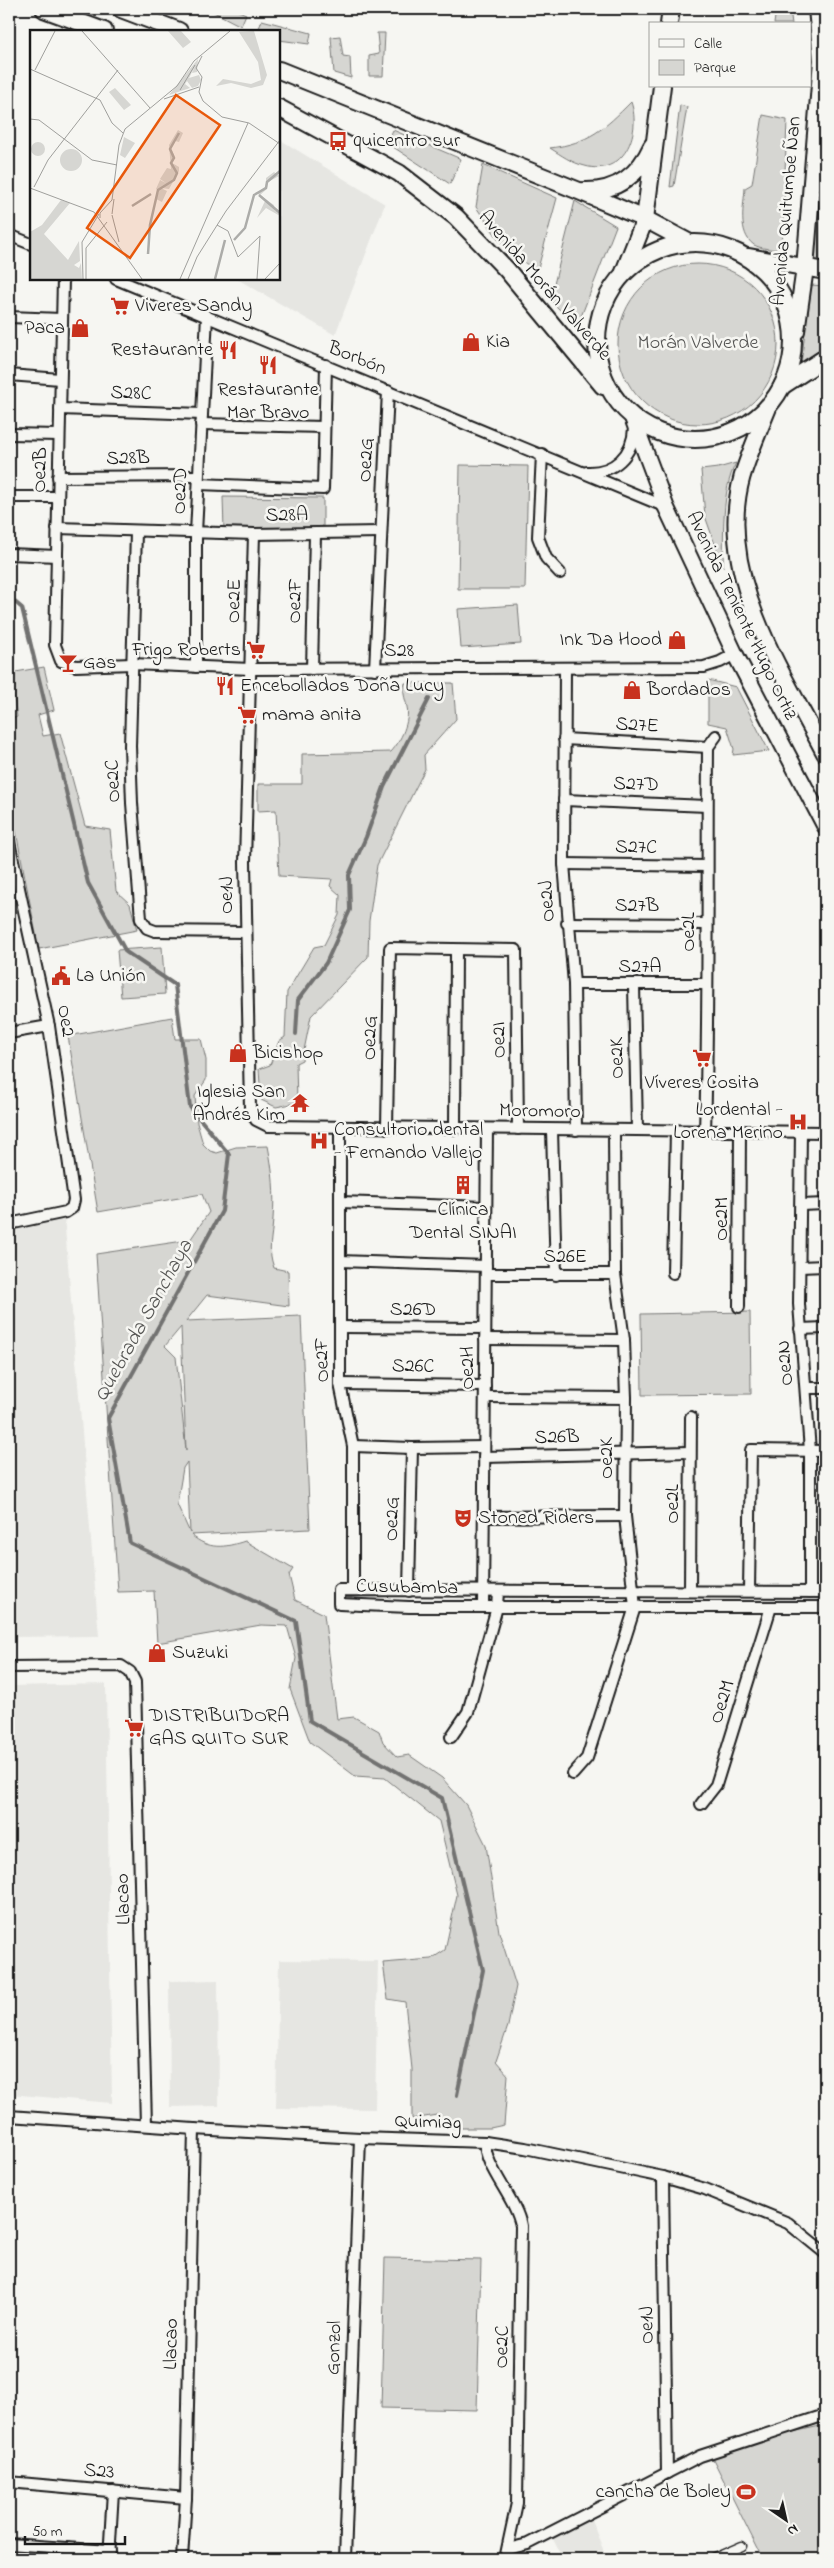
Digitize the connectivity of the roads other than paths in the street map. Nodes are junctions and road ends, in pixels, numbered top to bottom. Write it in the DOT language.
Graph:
graph roads {
  1 [pos="44,9"];
  2 [pos="121,9"];
  3 [pos="671,9"];
  4 [pos="816,9"];
  5 [pos="669,22"];
  6 [pos="101,30"];
  7 [pos="177,30"];
  8 [pos="822,60"];
  9 [pos="280,70"];
  10 [pos="825,80"];
  11 [pos="662,88"];
  12 [pos="280,109"];
  13 [pos="658,132"];
  14 [pos="579,191"];
  15 [pos="645,219"];
  16 [pos="9,235"];
  17 [pos="690,243"];
  18 [pos="30,244"];
  19 [pos="746,257"];
  20 [pos="805,268"];
  21 [pos="825,271"];
  22 [pos="623,274"];
  23 [pos="63,280"];
  24 [pos="118,280"];
  25 [pos="207,316"];
  26 [pos="9,317"];
  27 [pos="61,319"];
  28 [pos="792,358"];
  29 [pos="825,358"];
  30 [pos="326,366"];
  31 [pos="9,375"];
  32 [pos="60,379"];
  33 [pos="782,386"];
  34 [pos="388,391"];
  35 [pos="618,404"];
  36 [pos="60,409"];
  37 [pos="768,409"];
  38 [pos="202,419"];
  39 [pos="633,423"];
  40 [pos="324,427"];
  41 [pos="9,434"];
  42 [pos="60,436"];
  43 [pos="542,454"];
  44 [pos="584,472"];
  45 [pos="58,477"];
  46 [pos="198,480"];
  47 [pos="58,497"];
  48 [pos="9,498"];
  49 [pos="666,507"];
  50 [pos="57,528"];
  51 [pos="136,532"];
  52 [pos="380,532"];
  53 [pos="196,533"];
  54 [pos="254,534"];
  55 [pos="315,534"];
  56 [pos="9,554"];
  57 [pos="57,556"];
  58 [pos="560,573"];
  59 [pos="735,654"];
  60 [pos="61,661"];
  61 [pos="132,664"];
  62 [pos="196,667"];
  63 [pos="312,668"];
  64 [pos="565,668"];
  65 [pos="251,669"];
  66 [pos="376,669"];
  67 [pos="716,736"];
  68 [pos="564,739"];
  69 [pos="708,747"];
  70 [pos="825,754"];
  71 [pos="564,800"];
  72 [pos="707,806"];
  73 [pos="825,826"];
  74 [pos="9,842"];
  75 [pos="564,864"];
  76 [pos="707,866"];
  77 [pos="567,924"];
  78 [pos="706,924"];
  79 [pos="245,932"];
  80 [pos="456,950"];
  81 [pos="574,984"];
  82 [pos="706,984"];
  83 [pos="634,985"];
  84 [pos="49,1026"];
  85 [pos="9,1033"];
  86 [pos="256,1120"];
  87 [pos="340,1128"];
  88 [pos="387,1128"];
  89 [pos="455,1129"];
  90 [pos="487,1129"];
  91 [pos="518,1129"];
  92 [pos="552,1130"];
  93 [pos="576,1130"];
  94 [pos="614,1130"];
  95 [pos="637,1130"];
  96 [pos="676,1131"];
  97 [pos="705,1131"];
  98 [pos="740,1131"];
  99 [pos="801,1132"];
  100 [pos="825,1132"];
  101 [pos="340,1202"];
  102 [pos="801,1204"];
  103 [pos="825,1204"];
  104 [pos="486,1208"];
  105 [pos="9,1224"];
  106 [pos="340,1261"];
  107 [pos="825,1266"];
  108 [pos="800,1267"];
  109 [pos="486,1270"];
  110 [pos="673,1273"];
  111 [pos="615,1274"];
  112 [pos="556,1275"];
  113 [pos="739,1307"];
  114 [pos="340,1327"];
  115 [pos="485,1328"];
  116 [pos="825,1328"];
  117 [pos="800,1329"];
  118 [pos="485,1339"];
  119 [pos="624,1340"];
  120 [pos="340,1384"];
  121 [pos="485,1386"];
  122 [pos="806,1388"];
  123 [pos="825,1388"];
  124 [pos="485,1397"];
  125 [pos="626,1398"];
  126 [pos="691,1417"];
  127 [pos="353,1446"];
  128 [pos="484,1446"];
  129 [pos="412,1448"];
  130 [pos="810,1451"];
  131 [pos="825,1451"];
  132 [pos="690,1452"];
  133 [pos="624,1454"];
  134 [pos="484,1457"];
  135 [pos="625,1516"];
  136 [pos="484,1518"];
  137 [pos="353,1590"];
  138 [pos="409,1591"];
  139 [pos="483,1591"];
  140 [pos="498,1591"];
  141 [pos="632,1591"];
  142 [pos="690,1591"];
  143 [pos="749,1592"];
  144 [pos="810,1592"];
  145 [pos="825,1592"];
  146 [pos="483,1607"];
  147 [pos="498,1607"];
  148 [pos="635,1607"];
  149 [pos="771,1608"];
  150 [pos="825,1608"];
  151 [pos="9,1667"];
  152 [pos="451,1737"];
  153 [pos="573,1774"];
  154 [pos="702,1804"];
  155 [pos="9,2116"];
  156 [pos="146,2125"];
  157 [pos="194,2129"];
  158 [pos="360,2138"];
  159 [pos="485,2142"];
  160 [pos="663,2177"];
  161 [pos="825,2254"];
  162 [pos="825,2415"];
  163 [pos="667,2473"];
  164 [pos="9,2482"];
  165 [pos="113,2491"];
  166 [pos="186,2498"];
  167 [pos="9,2544"];
  168 [pos="742,2546"];
  169 [pos="507,2554"];
  170 [pos="110,2555"];
  171 [pos="182,2559"];
  172 [pos="345,2559"];
  173 [pos="714,2559"];
  1 -- 6 [label="main road"];
  2 -- 7 [label="main road"];
  3 -- 5 [label="main road"];
  4 -- 8 [label="main road, Avenida Quitumbe Ñan"];
  8 -- 10 [label="main road"];
  8 -- 20 [label="main road, Avenida Quitumbe Ñan"];
  9 -- 14 [label="main road"];
  11 -- 13 [label="main road"];
  12 -- 35 [label="main road, Avenida Morán Valverde"];
  13 -- 14 [label="main road"];
  13 -- 15 [label="main road"];
  14 -- 15 [label="main road"];
  15 -- 17 [label="main road"];
  15 -- 22 [label="main road"];
  16 -- 18 [label="street"];
  17 -- 19 [label="main road"];
  17 -- 22 [label="main road"];
  19 -- 20 [label="main road"];
  19 -- 28 [label="main road"];
  20 -- 21 [label="main road"];
  20 -- 28 [label="main road, Avenida Quitumbe Ñan"];
  22 -- 35 [label="main road"];
  23 -- 27 [label="street, Oe2B"];
  24 -- 25 [label="street, Borbón"];
  25 -- 30 [label="street, Borbón"];
  25 -- 38 [label="street, Oe2D"];
  26 -- 27 [label="street"];
  27 -- 32 [label="street, Oe2B"];
  28 -- 33 [label="main road"];
  29 -- 33 [label="main road"];
  30 -- 34 [label="street, Borbón"];
  30 -- 40 [label="street"];
  31 -- 32 [label="street"];
  32 -- 36 [label="street, Oe2B"];
  33 -- 37 [label="main road"];
  34 -- 43 [label="street, Borbón"];
  34 -- 52 [label="street, Oe2G"];
  35 -- 39 [label="main road"];
  36 -- 38 [label="street, S28C"];
  36 -- 42 [label="street, Oe2B"];
  37 -- 39 [label="main road"];
  37 -- 70 [label="main road, Avenida Teniente Hugo Ortiz"];
  38 -- 40 [label="street, S28C"];
  38 -- 46 [label="street, Oe2D"];
  39 -- 44 [label="street"];
  39 -- 49 [label="main road, Avenida Teniente Hugo Ortiz"];
  40 -- 46 [label="street, S28B"];
  41 -- 42 [label="street"];
  42 -- 45 [label="street, Oe2B"];
  43 -- 44 [label="street, Borbón"];
  43 -- 58 [label="street"];
  44 -- 49 [label="street, Borbón"];
  45 -- 46 [label="street, S28B"];
  45 -- 47 [label="street, Oe2B"];
  46 -- 53 [label="street, Oe2D"];
  47 -- 48 [label="street"];
  47 -- 50 [label="street, Oe2B"];
  49 -- 59 [label="main road, Avenida Teniente Hugo Ortiz"];
  50 -- 51 [label="street, S28A"];
  50 -- 57 [label="street, Oe2B"];
  51 -- 53 [label="street, S28A"];
  51 -- 61 [label="street, Oe2C"];
  52 -- 55 [label="street, S28A"];
  52 -- 66 [label="street"];
  53 -- 54 [label="street, S28A"];
  53 -- 62 [label="street, Oe2D"];
  54 -- 55 [label="street, S28A"];
  54 -- 65 [label="street, Oe2E"];
  55 -- 63 [label="street, Oe2F"];
  56 -- 57 [label="street"];
  57 -- 60 [label="street, Oe2B"];
  59 -- 64 [label="street, S28"];
  59 -- 73 [label="main road, Avenida Teniente Hugo Ortiz"];
  60 -- 61 [label="street, S28"];
  61 -- 62 [label="street, S28"];
  61 -- 79 [label="street, Oe2C"];
  62 -- 65 [label="street, S28"];
  63 -- 65 [label="street, S28"];
  63 -- 66 [label="street, S28"];
  64 -- 66 [label="street, S28"];
  64 -- 68 [label="street, Oe2J"];
  65 -- 79 [label="street, Oe1J"];
  67 -- 69 [label="street"];
  68 -- 69 [label="street, S27E"];
  68 -- 71 [label="street, Oe2J"];
  69 -- 72 [label="street, Oe2L"];
  71 -- 72 [label="street, S27D"];
  71 -- 75 [label="street, Oe2J"];
  72 -- 76 [label="street, Oe2L"];
  74 -- 84 [label="street, Oe2"];
  75 -- 76 [label="street, S27C"];
  75 -- 77 [label="street, Oe2J"];
  76 -- 78 [label="street, Oe2L"];
  77 -- 78 [label="street, S27B"];
  77 -- 81 [label="street, Oe2J"];
  78 -- 82 [label="street, Oe2L"];
  79 -- 86 [label="street, Oe1J"];
  80 -- 88 [label="street, Oe2G"];
  80 -- 89 [label="street"];
  80 -- 91 [label="street, Oe2I"];
  81 -- 83 [label="street, S27A"];
  81 -- 93 [label="street, Oe2J"];
  82 -- 83 [label="street, S27A"];
  82 -- 97 [label="street, Oe2L"];
  83 -- 95 [label="street, Oe2K"];
  84 -- 85 [label="street"];
  84 -- 105 [label="street, Oe2"];
  86 -- 87 [label="street, Moromoro"];
  87 -- 88 [label="street, Moromoro"];
  87 -- 101 [label="street, Oe2F"];
  88 -- 89 [label="street, Moromoro"];
  89 -- 90 [label="street, Moromoro"];
  90 -- 91 [label="street, Moromoro"];
  90 -- 104 [label="street, Oe2H"];
  91 -- 92 [label="street, Moromoro"];
  92 -- 93 [label="street, Moromoro"];
  92 -- 112 [label="street"];
  93 -- 94 [label="street, Moromoro"];
  94 -- 95 [label="street, Moromoro"];
  94 -- 111 [label="street, Oe2K"];
  95 -- 96 [label="street, Moromoro"];
  96 -- 97 [label="street, Moromoro"];
  96 -- 110 [label="street"];
  97 -- 98 [label="street, Moromoro"];
  98 -- 99 [label="street, Moromoro"];
  98 -- 113 [label="street, Oe2M"];
  99 -- 100 [label="street, Moromoro"];
  99 -- 102 [label="street, Oe2N"];
  101 -- 104 [label="street"];
  101 -- 106 [label="street, Oe2F"];
  102 -- 103 [label="street"];
  102 -- 108 [label="street, Oe2N"];
  104 -- 109 [label="street, Oe2H"];
  106 -- 109 [label="street, S26E"];
  106 -- 114 [label="street, Oe2F"];
  107 -- 108 [label="street"];
  108 -- 117 [label="street, Oe2N"];
  109 -- 112 [label="street, S26E"];
  109 -- 115 [label="street, Oe2H"];
  111 -- 112 [label="street, S26E"];
  111 -- 119 [label="street, Oe2K"];
  114 -- 115 [label="street, S26D"];
  114 -- 120 [label="street, Oe2F"];
  115 -- 118 [label="street, Oe2H"];
  116 -- 117 [label="street"];
  117 -- 122 [label="street, Oe2N"];
  118 -- 119 [label="street"];
  118 -- 121 [label="street, Oe2H"];
  119 -- 125 [label="street, Oe2K"];
  120 -- 121 [label="street, S26C"];
  120 -- 127 [label="street, Oe2F"];
  121 -- 124 [label="street, Oe2H"];
  122 -- 123 [label="street"];
  122 -- 130 [label="street, Oe2N"];
  124 -- 125 [label="street"];
  124 -- 128 [label="street, Oe2H"];
  125 -- 133 [label="street, Oe2K"];
  126 -- 132 [label="street, Oe2L"];
  127 -- 129 [label="street"];
  127 -- 137 [label="street, Oe2F"];
  128 -- 129 [label="street"];
  128 -- 134 [label="street, Oe2H"];
  129 -- 138 [label="street, Oe2G"];
  130 -- 131 [label="street"];
  130 -- 143 [label="street"];
  130 -- 144 [label="street, Oe2N"];
  132 -- 133 [label="street, S26B"];
  132 -- 142 [label="street, Oe2L"];
  133 -- 134 [label="street, S26B"];
  133 -- 135 [label="street, Oe2K"];
  134 -- 136 [label="street, Oe2H"];
  135 -- 136 [label="street"];
  135 -- 141 [label="street, Oe2K"];
  136 -- 139 [label="street, Oe2H"];
  137 -- 138 [label="street, Cusubamba"];
  137 -- 146 [label="street, Cusubamba"];
  138 -- 139 [label="street, Cusubamba"];
  139 -- 140 [label="street, Cusubamba"];
  139 -- 146 [label="street, Oe2H"];
  140 -- 141 [label="street, Cusubamba"];
  140 -- 147 [label="street"];
  141 -- 142 [label="street, Cusubamba"];
  141 -- 148 [label="street, Oe2K"];
  142 -- 143 [label="street, Cusubamba"];
  143 -- 144 [label="street, Cusubamba"];
  144 -- 145 [label="street, Cusubamba"];
  146 -- 147 [label="street, Cusubamba"];
  147 -- 148 [label="street, Cusubamba"];
  147 -- 152 [label="street"];
  148 -- 149 [label="street, Cusubamba"];
  148 -- 153 [label="street, Oe2K"];
  149 -- 150 [label="street, Cusubamba"];
  149 -- 154 [label="street, Oe2M"];
  151 -- 156 [label="street, Llacao"];
  155 -- 156 [label="street, Quimiag"];
  156 -- 157 [label="street, Quimiag"];
  157 -- 158 [label="street, Quimiag"];
  157 -- 166 [label="street, Llacao"];
  158 -- 159 [label="street, Quimiag"];
  158 -- 172 [label="street, Gonzol"];
  159 -- 160 [label="street, Quimiag"];
  159 -- 169 [label="street, Oe2C"];
  160 -- 161 [label="street, Quimiag"];
  160 -- 163 [label="street, Oe1J"];
  162 -- 163 [label="street"];
  163 -- 169 [label="street"];
  164 -- 165 [label="street, S23"];
  165 -- 166 [label="street, S23"];
  165 -- 170 [label="street"];
  166 -- 171 [label="street, Llacao"];
  167 -- 170 [label="street"];
  168 -- 173 [label="street"];
}
